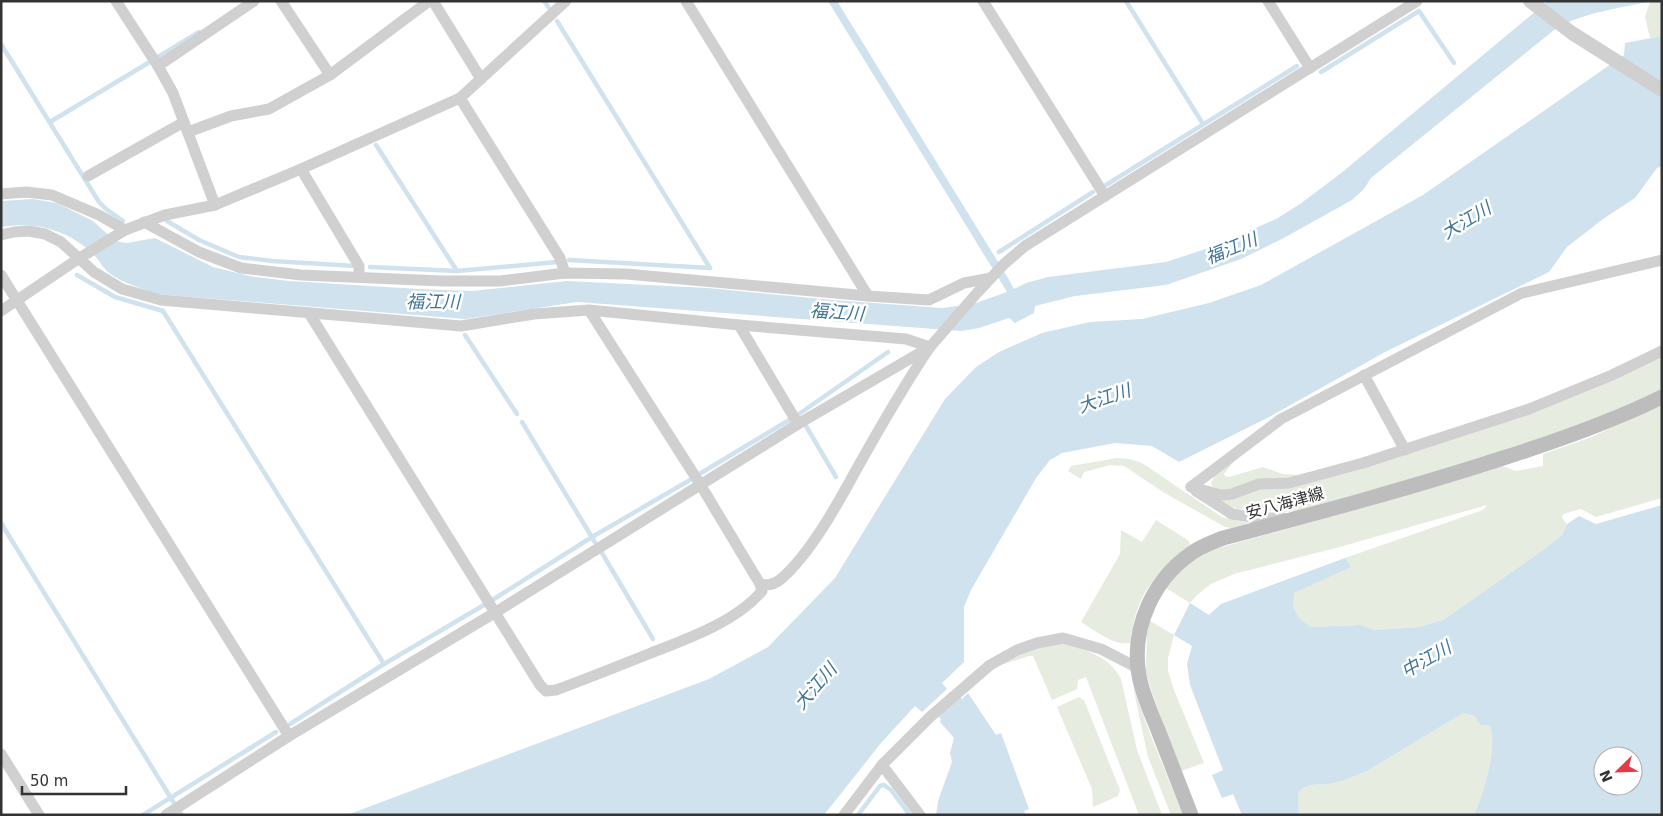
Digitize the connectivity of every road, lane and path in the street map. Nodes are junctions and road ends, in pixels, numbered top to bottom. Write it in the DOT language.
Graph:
graph roads {
  1 [pos="116,1"];
  2 [pos="254,1"];
  3 [pos="282,1"];
  4 [pos="431,1"];
  5 [pos="566,1"];
  6 [pos="686,1"];
  7 [pos="983,1"];
  8 [pos="1268,1"];
  9 [pos="1417,1"];
  10 [pos="1530,1"];
  11 [pos="158,66"];
  12 [pos="1310,68"];
  13 [pos="330,75"];
  14 [pos="481,79"];
  15 [pos="1662,90"];
  16 [pos="460,98"];
  17 [pos="186,127"];
  18 [pos="301,169"];
  19 [pos="88,176"];
  20 [pos="1,194"];
  21 [pos="1105,196"];
  22 [pos="215,205"];
  23 [pos="144,222"];
  24 [pos="123,231"];
  25 [pos="1,235"];
  26 [pos="80,258"];
  27 [pos="1662,260"];
  28 [pos="564,273"];
  29 [pos="1,275"];
  30 [pos="359,276"];
  31 [pos="993,276"];
  32 [pos="868,296"];
  33 [pos="17,300"];
  34 [pos="589,310"];
  35 [pos="1,311"];
  36 [pos="309,314"];
  37 [pos="739,325"];
  38 [pos="934,343"];
  39 [pos="1662,351"];
  40 [pos="1364,375"];
  41 [pos="1662,397"];
  42 [pos="795,419"];
  43 [pos="1405,450"];
  44 [pos="700,484"];
  45 [pos="1191,487"];
  46 [pos="1295,519"];
  47 [pos="760,584"];
  48 [pos="496,612"];
  49 [pos="1138,668"];
  50 [pos="289,736"];
  51 [pos="1,754"];
  52 [pos="882,765"];
  53 [pos="39,815"];
  54 [pos="166,815"];
  55 [pos="844,815"];
  56 [pos="920,815"];
  57 [pos="1191,815"];
  1 -- 11 [label="street"];
  2 -- 11 [label="street"];
  3 -- 13 [label="street"];
  4 -- 13 [label="street"];
  4 -- 14 [label="street"];
  5 -- 14 [label="street"];
  6 -- 32 [label="street"];
  7 -- 21 [label="street"];
  8 -- 12 [label="street"];
  9 -- 12 [label="street"];
  10 -- 15 [label="street"];
  11 -- 17 [label="street"];
  12 -- 21 [label="street"];
  13 -- 17 [label="street"];
  14 -- 16 [label="street"];
  16 -- 18 [label="street"];
  16 -- 28 [label="street"];
  17 -- 19 [label="street"];
  17 -- 22 [label="street"];
  18 -- 22 [label="street"];
  18 -- 30 [label="street"];
  20 -- 24 [label="street"];
  21 -- 31 [label="street"];
  22 -- 23 [label="street"];
  23 -- 24 [label="street"];
  23 -- 30 [label="street"];
  24 -- 26 [label="street"];
  25 -- 26 [label="street"];
  26 -- 33 [label="street"];
  26 -- 36 [label="street"];
  27 -- 40 [label="street"];
  28 -- 30 [label="street"];
  28 -- 32 [label="street"];
  29 -- 33 [label="street"];
  31 -- 32 [label="street"];
  31 -- 38 [label="street"];
  33 -- 35 [label="street"];
  33 -- 50 [label="street"];
  34 -- 36 [label="street"];
  34 -- 37 [label="street"];
  34 -- 44 [label="street"];
  36 -- 48 [label="street"];
  37 -- 38 [label="street"];
  37 -- 42 [label="street"];
  38 -- 42 [label="street"];
  38 -- 47 [label="street"];
  39 -- 43 [label="street"];
  40 -- 43 [label="street"];
  40 -- 45 [label="street"];
  41 -- 46 [label="main road, 安八海津線"];
  42 -- 44 [label="street"];
  43 -- 45 [label="street"];
  44 -- 47 [label="street"];
  44 -- 48 [label="street"];
  45 -- 46 [label="street"];
  46 -- 49 [label="main road, 安八海津線"];
  47 -- 48 [label="street"];
  48 -- 50 [label="street"];
  49 -- 52 [label="street"];
  49 -- 57 [label="main road, 安八海津線"];
  50 -- 54 [label="street"];
  51 -- 53 [label="street"];
  52 -- 55 [label="street"];
  52 -- 56 [label="street"];
}
